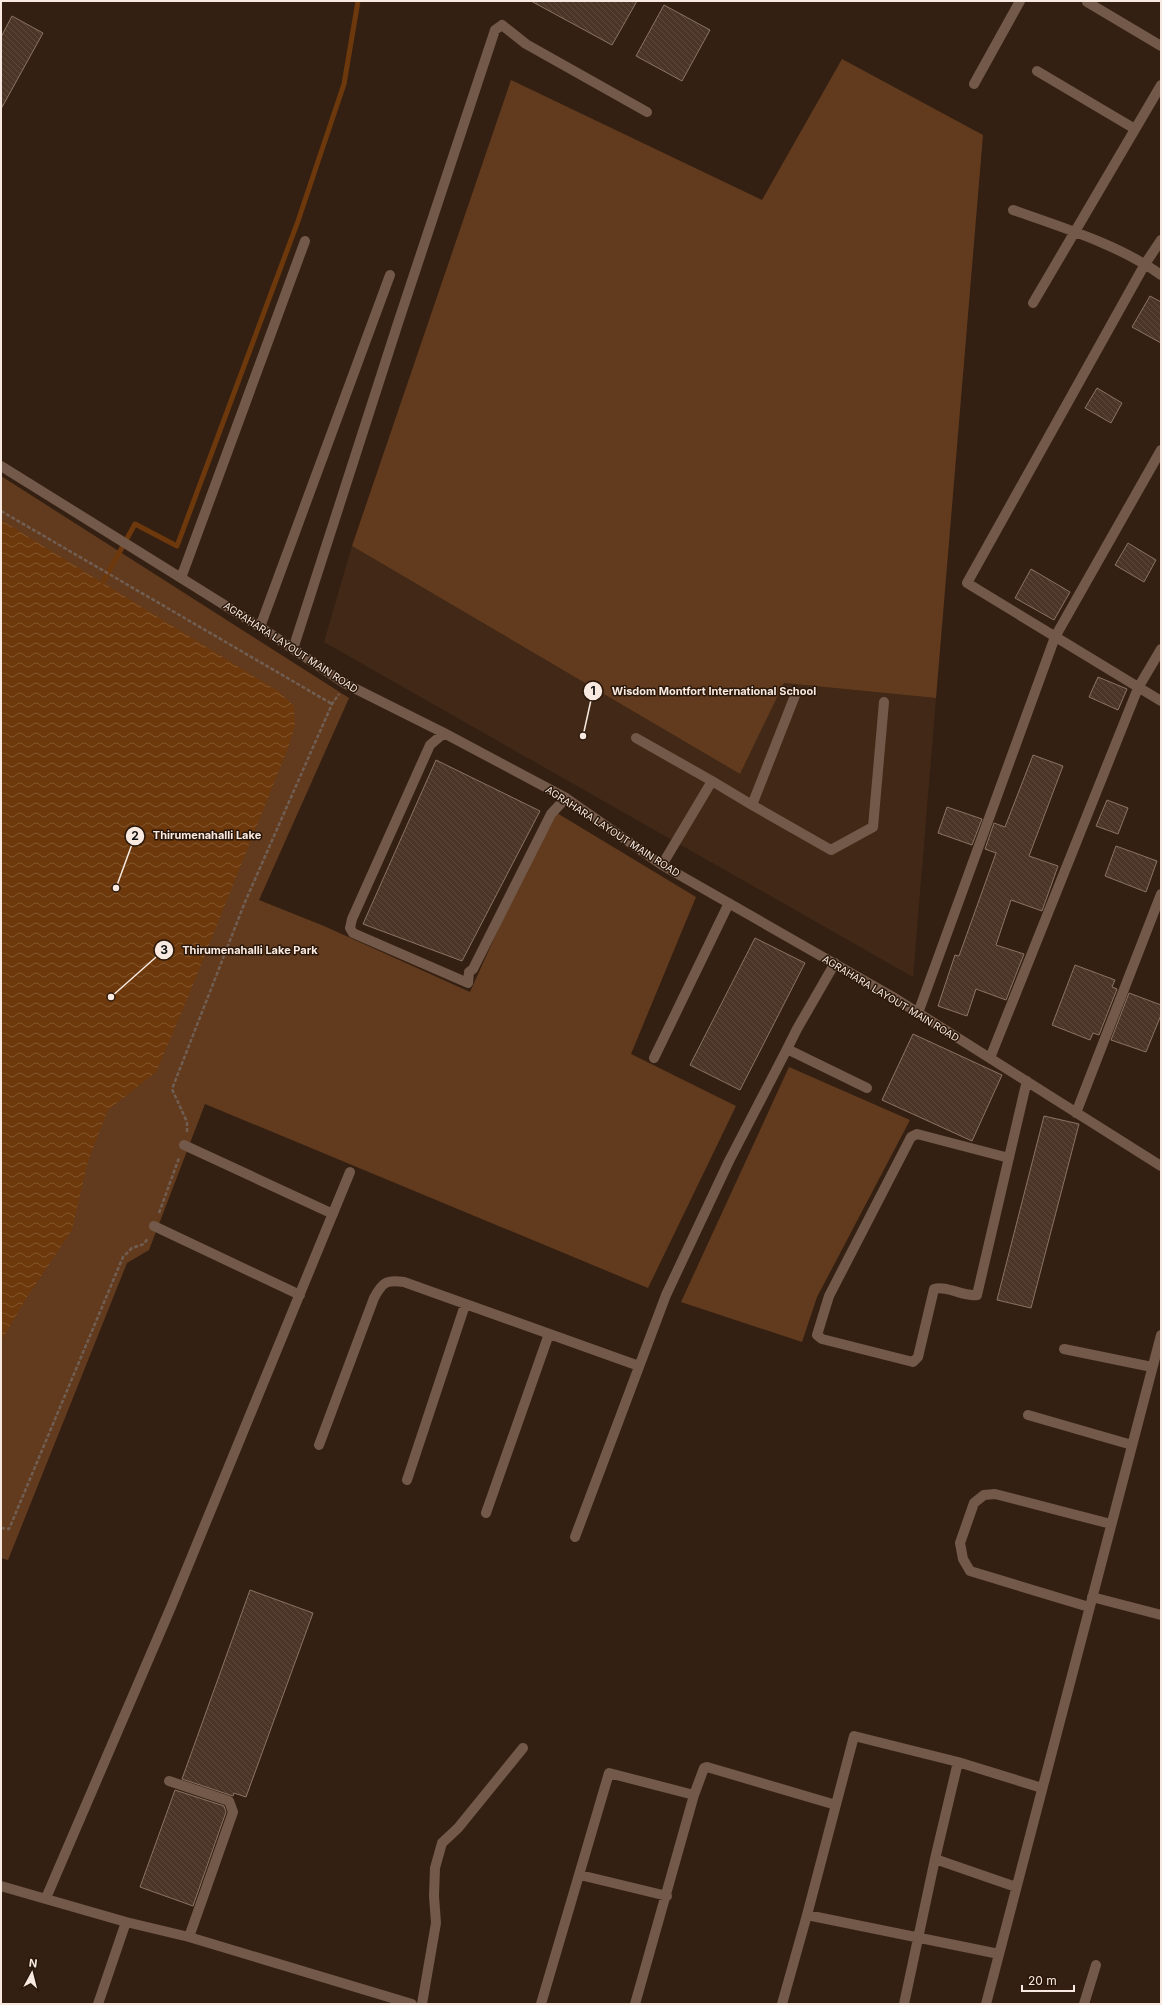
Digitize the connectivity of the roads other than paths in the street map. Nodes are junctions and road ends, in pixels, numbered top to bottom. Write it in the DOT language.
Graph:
graph roads {
  1 [pos="1020,1"];
  2 [pos="1087,2"];
  3 [pos="1161,46"];
  4 [pos="1037,71"];
  5 [pos="974,84"];
  6 [pos="1161,84"];
  7 [pos="647,112"];
  8 [pos="1136,129"];
  9 [pos="1013,210"];
  10 [pos="1076,232"];
  11 [pos="1161,240"];
  12 [pos="305,241"];
  13 [pos="1145,264"];
  14 [pos="390,275"];
  15 [pos="1161,275"];
  16 [pos="1033,303"];
  17 [pos="1161,450"];
  18 [pos="1,466"];
  19 [pos="181,578"];
  20 [pos="260,627"];
  21 [pos="1055,637"];
  22 [pos="293,649"];
  23 [pos="1161,649"];
  24 [pos="1138,688"];
  25 [pos="796,693"];
  26 [pos="1161,701"];
  27 [pos="884,702"];
  28 [pos="444,733"];
  29 [pos="636,738"];
  30 [pos="712,782"];
  31 [pos="566,798"];
  32 [pos="752,805"];
  33 [pos="662,865"];
  34 [pos="1161,894"];
  35 [pos="729,903"];
  36 [pos="835,963"];
  37 [pos="918,1013"];
  38 [pos="787,1049"];
  39 [pos="654,1058"];
  40 [pos="990,1058"];
  41 [pos="1027,1081"];
  42 [pos="867,1088"];
  43 [pos="1076,1113"];
  44 [pos="184,1145"];
  45 [pos="1009,1158"];
  46 [pos="1161,1166"];
  47 [pos="350,1172"];
  48 [pos="333,1214"];
  49 [pos="154,1226"];
  50 [pos="300,1295"];
  51 [pos="465,1305"];
  52 [pos="549,1334"];
  53 [pos="1161,1335"];
  54 [pos="1064,1349"];
  55 [pos="639,1366"];
  56 [pos="1152,1367"];
  57 [pos="1028,1415"];
  58 [pos="319,1445"];
  59 [pos="1132,1445"];
  60 [pos="407,1480"];
  61 [pos="486,1513"];
  62 [pos="1111,1524"];
  63 [pos="574,1537"];
  64 [pos="1091,1602"];
  65 [pos="1161,1615"];
  66 [pos="523,1748"];
  67 [pos="958,1762"];
  68 [pos="169,1781"];
  69 [pos="1042,1788"];
  70 [pos="694,1795"];
  71 [pos="836,1805"];
  72 [pos="935,1859"];
  73 [pos="580,1875"];
  74 [pos="1,1886"];
  75 [pos="1016,1887"];
  76 [pos="666,1896"];
  77 [pos="46,1898"];
  78 [pos="807,1915"];
  79 [pos="126,1922"];
  80 [pos="189,1937"];
  81 [pos="918,1938"];
  82 [pos="999,1954"];
  83 [pos="1096,1965"];
  84 [pos="98,2004"];
  85 [pos="412,2004"];
  86 [pos="422,2004"];
  87 [pos="541,2004"];
  88 [pos="635,2004"];
  89 [pos="782,2004"];
  90 [pos="904,2004"];
  91 [pos="986,2004"];
  92 [pos="1084,2004"];
  1 -- 5 [label="street"];
  2 -- 3 [label="street"];
  4 -- 8 [label="street"];
  6 -- 8 [label="street"];
  7 -- 22 [label="street"];
  8 -- 10 [label="street"];
  9 -- 10 [label="street"];
  10 -- 13 [label="street"];
  10 -- 16 [label="street"];
  11 -- 13 [label="street"];
  12 -- 19 [label="street"];
  13 -- 15 [label="street"];
  13 -- 21 [label="street"];
  14 -- 20 [label="street"];
  17 -- 21 [label="street"];
  18 -- 19 [label="street, AGRAHARA LAYOUT MAIN ROAD"];
  19 -- 20 [label="street, AGRAHARA LAYOUT MAIN ROAD"];
  20 -- 22 [label="street, AGRAHARA LAYOUT MAIN ROAD"];
  21 -- 24 [label="street"];
  21 -- 37 [label="street"];
  22 -- 28 [label="street, AGRAHARA LAYOUT MAIN ROAD"];
  23 -- 24 [label="street"];
  24 -- 26 [label="street"];
  24 -- 40 [label="street"];
  25 -- 32 [label="street"];
  27 -- 32 [label="street"];
  28 -- 31 [label="street, AGRAHARA LAYOUT MAIN ROAD"];
  28 -- 31 [label="street"];
  29 -- 30 [label="street"];
  30 -- 32 [label="street"];
  30 -- 33 [label="street"];
  31 -- 33 [label="street, AGRAHARA LAYOUT MAIN ROAD"];
  33 -- 35 [label="street, AGRAHARA LAYOUT MAIN ROAD"];
  34 -- 43 [label="street"];
  35 -- 36 [label="street, AGRAHARA LAYOUT MAIN ROAD"];
  35 -- 39 [label="street"];
  36 -- 37 [label="street, AGRAHARA LAYOUT MAIN ROAD"];
  36 -- 38 [label="street"];
  37 -- 40 [label="street, AGRAHARA LAYOUT MAIN ROAD"];
  38 -- 42 [label="street"];
  38 -- 55 [label="street"];
  40 -- 41 [label="street, AGRAHARA LAYOUT MAIN ROAD"];
  41 -- 43 [label="street, AGRAHARA LAYOUT MAIN ROAD"];
  41 -- 45 [label="street"];
  43 -- 46 [label="street, AGRAHARA LAYOUT MAIN ROAD"];
  44 -- 48 [label="street"];
  45 -- 45 [label="street"];
  47 -- 48 [label="street"];
  48 -- 50 [label="street"];
  49 -- 50 [label="street"];
  50 -- 77 [label="street"];
  51 -- 52 [label="street"];
  51 -- 58 [label="street"];
  51 -- 60 [label="street"];
  52 -- 55 [label="street"];
  52 -- 61 [label="street"];
  53 -- 56 [label="street"];
  54 -- 56 [label="street"];
  55 -- 63 [label="street"];
  56 -- 59 [label="street"];
  57 -- 59 [label="street"];
  59 -- 62 [label="street"];
  62 -- 64 [label="street"];
  62 -- 64 [label="street"];
  64 -- 65 [label="street"];
  64 -- 69 [label="street"];
  66 -- 86 [label="street"];
  67 -- 69 [label="street"];
  67 -- 71 [label="street"];
  67 -- 72 [label="street"];
  68 -- 80 [label="street"];
  69 -- 75 [label="street"];
  70 -- 71 [label="street"];
  70 -- 73 [label="street"];
  70 -- 76 [label="street"];
  71 -- 78 [label="street"];
  72 -- 75 [label="street"];
  72 -- 81 [label="street"];
  73 -- 76 [label="street"];
  73 -- 87 [label="street"];
  74 -- 77 [label="street"];
  75 -- 82 [label="street"];
  76 -- 88 [label="street"];
  77 -- 79 [label="street"];
  78 -- 81 [label="street"];
  78 -- 89 [label="street"];
  79 -- 80 [label="street"];
  79 -- 84 [label="street"];
  80 -- 85 [label="street"];
  81 -- 82 [label="street"];
  81 -- 90 [label="street"];
  82 -- 91 [label="street"];
  83 -- 92 [label="street"];
}
